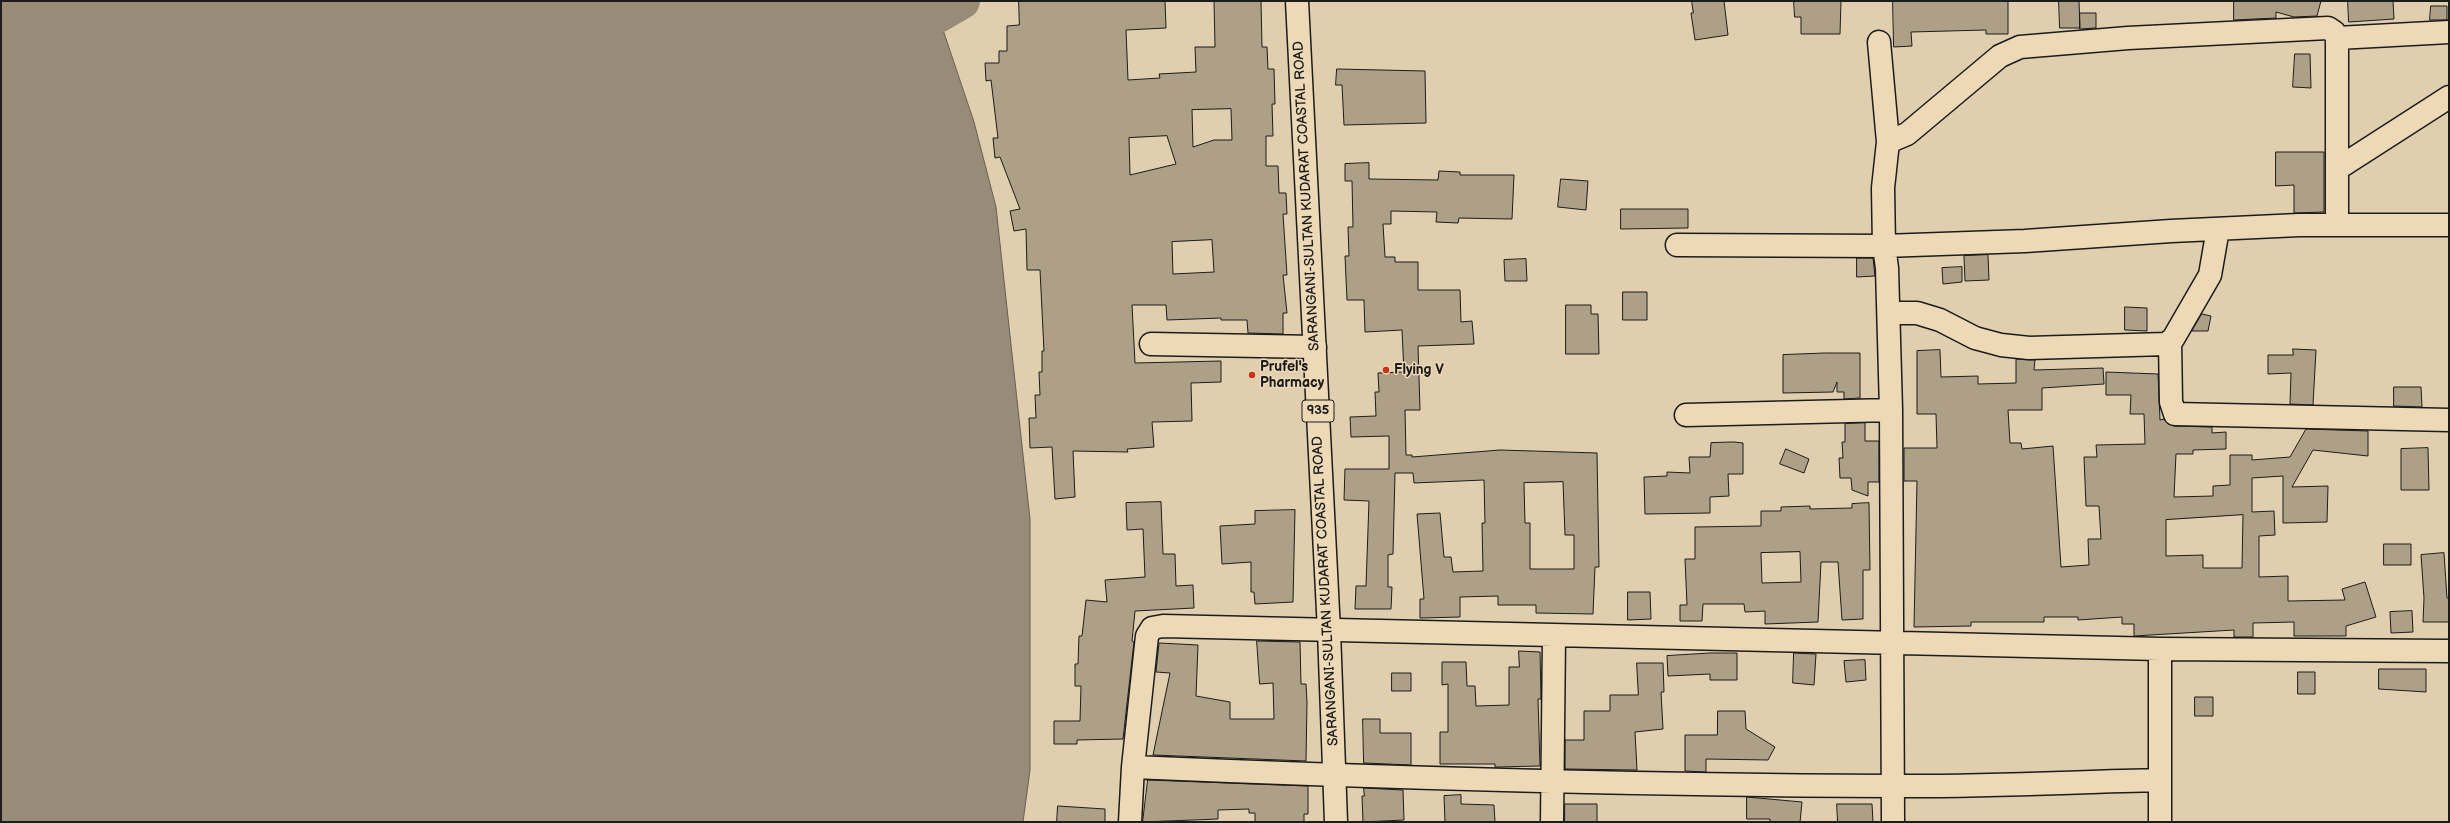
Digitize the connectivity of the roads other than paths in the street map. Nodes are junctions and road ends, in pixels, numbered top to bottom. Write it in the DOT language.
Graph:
graph roads {
  1 [pos="1297,1"];
  2 [pos="2449,32"];
  3 [pos="2337,38"];
  4 [pos="1880,42"];
  5 [pos="2449,97"];
  6 [pos="1888,142"];
  7 [pos="2337,169"];
  8 [pos="2337,225"];
  9 [pos="2449,225"];
  10 [pos="2218,229"];
  11 [pos="1677,245"];
  12 [pos="1884,246"];
  13 [pos="1889,313"];
  14 [pos="2170,341"];
  15 [pos="1151,344"];
  16 [pos="1314,347"];
  17 [pos="1891,410"];
  18 [pos="1686,415"];
  19 [pos="2449,420"];
  20 [pos="1329,631"];
  21 [pos="1554,636"];
  22 [pos="1893,642"];
  23 [pos="2160,649"];
  24 [pos="2449,651"];
  25 [pos="1133,767"];
  26 [pos="1334,776"];
  27 [pos="2160,780"];
  28 [pos="1553,781"];
  29 [pos="1894,786"];
  30 [pos="1130,822"];
  31 [pos="1336,822"];
  32 [pos="1552,822"];
  33 [pos="1893,822"];
  34 [pos="2160,822"];
  1 -- 16 [label="street, SARANGANI-SULTAN KUDARAT COASTAL ROAD / 935"];
  2 -- 3 [label="street"];
  3 -- 6 [label="street"];
  3 -- 7 [label="street"];
  4 -- 6 [label="street"];
  5 -- 7 [label="street"];
  6 -- 12 [label="street"];
  7 -- 8 [label="street"];
  8 -- 9 [label="street"];
  8 -- 10 [label="street"];
  10 -- 12 [label="street"];
  10 -- 14 [label="street"];
  11 -- 12 [label="street"];
  12 -- 13 [label="street"];
  13 -- 14 [label="street"];
  13 -- 17 [label="street"];
  14 -- 19 [label="street"];
  15 -- 16 [label="street"];
  16 -- 20 [label="street, SARANGANI-SULTAN KUDARAT COASTAL ROAD / 935"];
  17 -- 18 [label="street"];
  17 -- 22 [label="street"];
  20 -- 21 [label="street"];
  20 -- 25 [label="street"];
  20 -- 26 [label="street, SARANGANI-SULTAN KUDARAT COASTAL ROAD / 935"];
  21 -- 22 [label="street"];
  21 -- 28 [label="street"];
  22 -- 23 [label="street"];
  22 -- 29 [label="street"];
  23 -- 24 [label="street"];
  23 -- 27 [label="street"];
  25 -- 26 [label="street"];
  25 -- 30 [label="street"];
  26 -- 28 [label="street"];
  26 -- 31 [label="street, SARANGANI-SULTAN KUDARAT COASTAL ROAD / 935"];
  27 -- 29 [label="street"];
  27 -- 34 [label="street"];
  28 -- 29 [label="street"];
  28 -- 32 [label="street"];
  29 -- 33 [label="street"];
}
